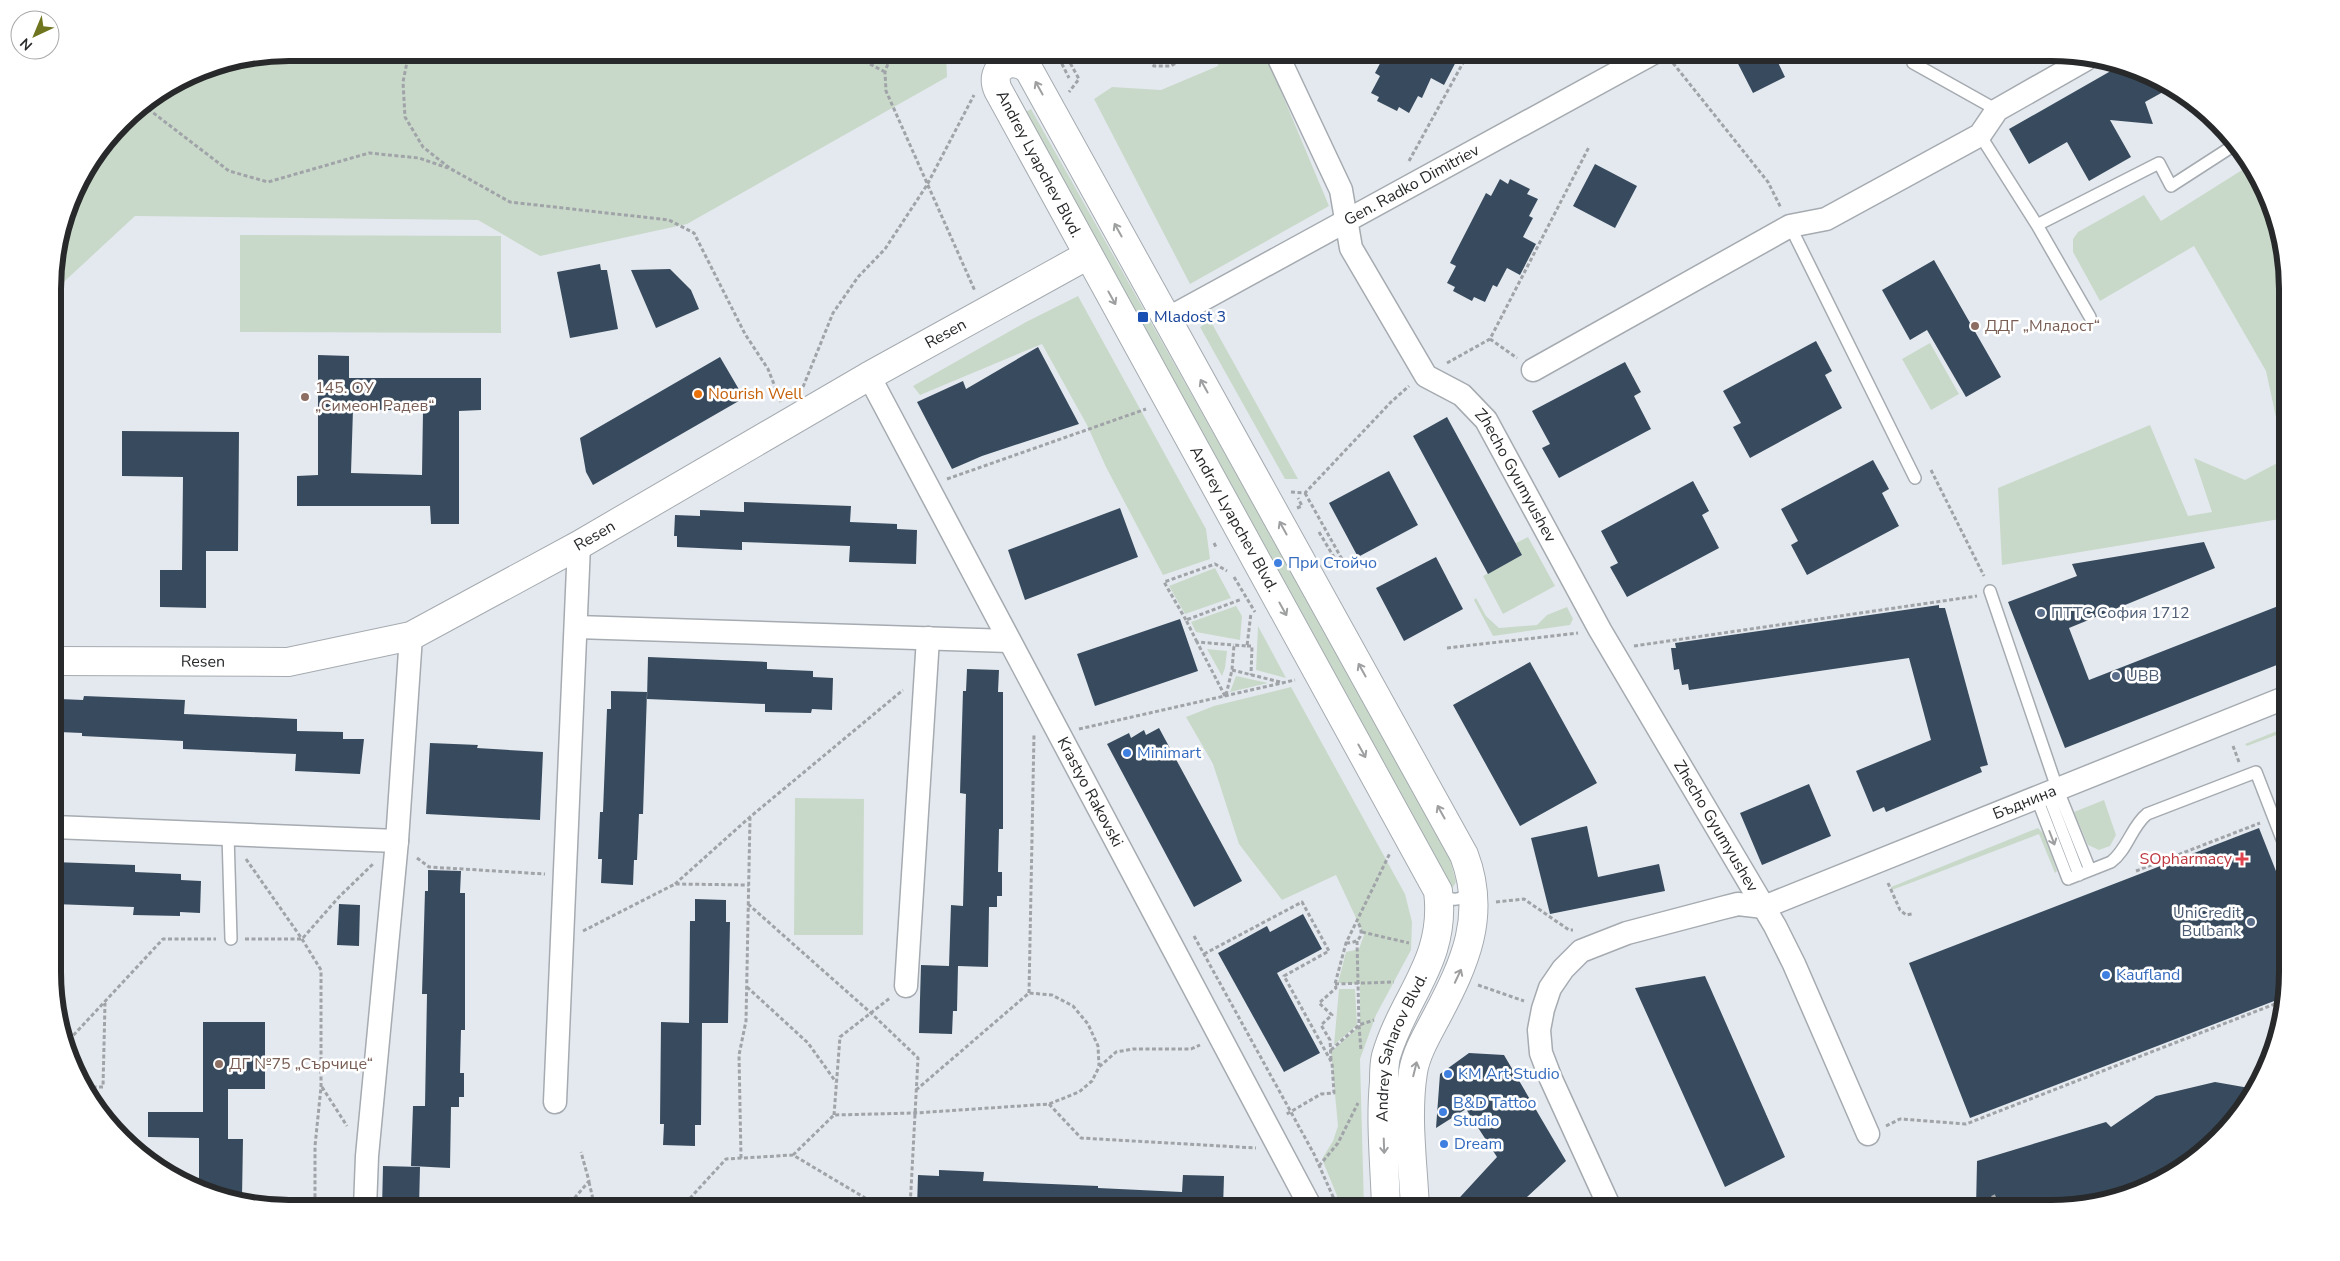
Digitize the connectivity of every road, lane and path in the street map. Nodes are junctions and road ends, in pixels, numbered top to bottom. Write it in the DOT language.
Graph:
graph roads {
  1 [pos="407,61"];
  2 [pos="863,61"];
  3 [pos="888,61"];
  4 [pos="1060,61"];
  5 [pos="1069,61"];
  6 [pos="1148,61"];
  7 [pos="1179,61"];
  8 [pos="1280,61"];
  9 [pos="1464,61"];
  10 [pos="1633,61"];
  11 [pos="1669,61"];
  12 [pos="1913,63"];
  13 [pos="2079,63"];
  14 [pos="884,72"];
  15 [pos="1069,78"];
  16 [pos="1069,92"];
  17 [pos="973,96"];
  18 [pos="149,109"];
  19 [pos="1997,110"];
  20 [pos="1980,135"];
  21 [pos="1589,147"];
  22 [pos="2230,148"];
  23 [pos="1408,163"];
  24 [pos="451,169"];
  25 [pos="927,184"];
  26 [pos="1347,221"];
  27 [pos="2038,225"];
  28 [pos="1790,226"];
  29 [pos="1088,255"];
  30 [pos="984,312"];
  31 [pos="2090,317"];
  32 [pos="1168,319"];
  33 [pos="1490,339"];
  34 [pos="1445,364"];
  35 [pos="1533,370"];
  36 [pos="869,376"];
  37 [pos="1410,386"];
  38 [pos="1152,407"];
  39 [pos="797,418"];
  40 [pos="1915,478"];
  41 [pos="927,486"];
  42 [pos="1284,492"];
  43 [pos="1305,493"];
  44 [pos="1319,532"];
  45 [pos="579,545"];
  46 [pos="1338,564"];
  47 [pos="1327,570"];
  48 [pos="1227,571"];
  49 [pos="1234,576"];
  50 [pos="1984,593"];
  51 [pos="1242,598"];
  52 [pos="1186,620"];
  53 [pos="576,627"];
  54 [pos="1600,630"];
  55 [pos="411,636"];
  56 [pos="928,638"];
  57 [pos="1009,641"];
  58 [pos="1197,642"];
  59 [pos="1234,645"];
  60 [pos="1247,646"];
  61 [pos="1631,646"];
  62 [pos="1446,648"];
  63 [pos="61,661"];
  64 [pos="1232,670"];
  65 [pos="925,672"];
  66 [pos="1251,675"];
  67 [pos="1302,679"];
  68 [pos="1285,683"];
  69 [pos="1225,696"];
  70 [pos="2279,700"];
  71 [pos="1034,729"];
  72 [pos="1059,734"];
  73 [pos="2233,746"];
  74 [pos="2240,764"];
  75 [pos="2047,792"];
  76 [pos="750,817"];
  77 [pos="2262,822"];
  78 [pos="61,827"];
  79 [pos="2279,831"];
  80 [pos="228,834"];
  81 [pos="397,841"];
  82 [pos="1390,852"];
  83 [pos="1464,855"];
  84 [pos="2090,870"];
  85 [pos="2136,871"];
  86 [pos="565,875"];
  87 [pos="2079,875"];
  88 [pos="1888,882"];
  89 [pos="675,884"];
  90 [pos="748,886"];
  91 [pos="1438,891"];
  92 [pos="1482,893"];
  93 [pos="748,904"];
  94 [pos="1764,907"];
  95 [pos="1912,914"];
  96 [pos="1356,920"];
  97 [pos="1581,927"];
  98 [pos="1362,932"];
  99 [pos="1194,936"];
  100 [pos="231,938"];
  101 [pos="302,939"];
  102 [pos="1357,941"];
  103 [pos="562,942"];
  104 [pos="1346,943"];
  105 [pos="1410,944"];
  106 [pos="1204,954"];
  107 [pos="1335,984"];
  108 [pos="1358,985"];
  109 [pos="1478,985"];
  110 [pos="747,986"];
  111 [pos="906,986"];
  112 [pos="1029,993"];
  113 [pos="104,1002"];
  114 [pos="1419,1002"];
  115 [pos="2277,1003"];
  116 [pos="1543,1009"];
  117 [pos="871,1013"];
  118 [pos="1379,1018"];
  119 [pos="1359,1025"];
  120 [pos="1219,1035"];
  121 [pos="71,1037"];
  122 [pos="1330,1051"];
  123 [pos="1362,1054"];
  124 [pos="1332,1063"];
  125 [pos="1099,1067"];
  126 [pos="836,1083"];
  127 [pos="321,1086"];
  128 [pos="93,1087"];
  129 [pos="916,1090"];
  130 [pos="1360,1099"];
  131 [pos="555,1102"];
  132 [pos="1049,1104"];
  133 [pos="1291,1112"];
  134 [pos="915,1113"];
  135 [pos="834,1116"];
  136 [pos="1267,1126"];
  137 [pos="1868,1134"];
  138 [pos="1279,1149"];
  139 [pos="582,1152"];
  140 [pos="792,1155"];
  141 [pos="367,1156"];
  142 [pos="741,1158"];
  143 [pos="1319,1166"];
  144 [pos="589,1182"];
  145 [pos="1997,1195"];
  146 [pos="315,1200"];
  147 [pos="365,1200"];
  148 [pos="573,1200"];
  149 [pos="593,1200"];
  150 [pos="688,1200"];
  151 [pos="868,1200"];
  152 [pos="910,1200"];
  153 [pos="1307,1200"];
  154 [pos="1334,1200"];
  155 [pos="1386,1200"];
  156 [pos="1415,1200"];
  157 [pos="1606,1200"];
  158 [pos="1986,1200"];
  1 -- 24 [label="path"];
  2 -- 14 [label="path"];
  3 -- 14 [label="path"];
  4 -- 15 [label="path"];
  5 -- 16 [label="path"];
  6 -- 7 [label="path"];
  8 -- 26 [label="street, Zhecho Gyumyushev"];
  9 -- 23 [label="path"];
  10 -- 26 [label="street, Gen. Radko Dimitriev"];
  11 -- 28 [label="path"];
  12 -- 19 [label="lane"];
  13 -- 19 [label="street"];
  14 -- 25 [label="path"];
  17 -- 25 [label="path"];
  18 -- 24 [label="path"];
  19 -- 20 [label="street"];
  20 -- 27 [label="lane"];
  20 -- 28 [label="street"];
  21 -- 33 [label="path"];
  22 -- 27 [label="lane"];
  24 -- 39 [label="path"];
  25 -- 30 [label="path"];
  25 -- 39 [label="path"];
  26 -- 32 [label="street, Gen. Radko Dimitriev"];
  26 -- 54 [label="street, Zhecho Gyumyushev"];
  27 -- 31 [label="lane"];
  28 -- 35 [label="street"];
  28 -- 40 [label="lane"];
  29 -- 30 [label="main road, Resen"];
  32 -- 29 [label="main road, Andrey Lyapchev Blvd., one-way"];
  29 -- 91 [label="main road, Andrey Lyapchev Blvd., one-way"];
  30 -- 36 [label="main road, Resen"];
  83 -- 32 [label="main road, Andrey Lyapchev Blvd., one-way"];
  33 -- 34 [label="path"];
  33 -- 35 [label="path"];
  36 -- 39 [label="main road, Resen"];
  36 -- 41 [label="street, Krastyo Rakovski"];
  37 -- 43 [label="path"];
  38 -- 41 [label="path"];
  39 -- 45 [label="main road, Resen"];
  41 -- 57 [label="street, Krastyo Rakovski"];
  42 -- 43 [label="path"];
  43 -- 46 [label="path"];
  44 -- 46 [label="path"];
  45 -- 53 [label="street"];
  45 -- 55 [label="main road, Resen"];
  46 -- 47 [label="path"];
  48 -- 52 [label="path"];
  49 -- 60 [label="path"];
  50 -- 61 [label="path"];
  50 -- 75 [label="lane"];
  51 -- 52 [label="path"];
  52 -- 58 [label="path"];
  53 -- 56 [label="street"];
  53 -- 86 [label="street"];
  54 -- 62 [label="path"];
  54 -- 94 [label="street, Zhecho Gyumyushev"];
  55 -- 63 [label="main road, Resen"];
  55 -- 81 [label="street"];
  56 -- 57 [label="street"];
  56 -- 65 [label="street"];
  57 -- 72 [label="street, Krastyo Rakovski"];
  58 -- 59 [label="path"];
  58 -- 69 [label="path"];
  59 -- 60 [label="path"];
  59 -- 64 [label="path"];
  60 -- 66 [label="path"];
  64 -- 66 [label="path"];
  64 -- 69 [label="path"];
  65 -- 76 [label="path"];
  65 -- 111 [label="street"];
  66 -- 68 [label="path"];
  67 -- 68 [label="path"];
  68 -- 69 [label="path"];
  69 -- 72 [label="path"];
  70 -- 75 [label="street, Бъднина"];
  71 -- 112 [label="path"];
  72 -- 120 [label="street, Krastyo Rakovski"];
  73 -- 74 [label="path"];
  75 -- 84 [label="lane"];
  75 -- 87 [label="lane"];
  75 -- 87 [label="lane, one-way"];
  75 -- 94 [label="street, Бъднина"];
  76 -- 89 [label="path"];
  76 -- 90 [label="path"];
  77 -- 85 [label="path"];
  78 -- 80 [label="street"];
  79 -- 84 [label="lane"];
  80 -- 81 [label="street"];
  80 -- 100 [label="lane"];
  80 -- 101 [label="path"];
  81 -- 86 [label="path"];
  81 -- 101 [label="path"];
  81 -- 141 [label="street"];
  82 -- 96 [label="path"];
  83 -- 92 [label="main road, Andrey Saharov Blvd."];
  84 -- 87 [label="lane"];
  86 -- 103 [label="street"];
  88 -- 95 [label="path"];
  89 -- 90 [label="path"];
  89 -- 103 [label="path"];
  90 -- 93 [label="path"];
  91 -- 92 [label="lane"];
  91 -- 114 [label="main road, Andrey Saharov Blvd."];
  92 -- 97 [label="path"];
  114 -- 92 [label="main road, Andrey Saharov Blvd., one-way"];
  93 -- 110 [label="path"];
  93 -- 117 [label="path"];
  94 -- 116 [label="street"];
  94 -- 137 [label="street, Zhecho Gyumyushev"];
  96 -- 98 [label="path"];
  96 -- 104 [label="path"];
  98 -- 102 [label="path"];
  98 -- 105 [label="path"];
  99 -- 106 [label="path"];
  100 -- 101 [label="path"];
  100 -- 113 [label="path"];
  101 -- 127 [label="path"];
  102 -- 104 [label="path"];
  102 -- 108 [label="path"];
  103 -- 131 [label="street"];
  104 -- 107 [label="path"];
  106 -- 124 [label="path"];
  106 -- 133 [label="path"];
  107 -- 108 [label="path"];
  107 -- 122 [label="path"];
  108 -- 114 [label="path"];
  108 -- 119 [label="path"];
  109 -- 116 [label="path"];
  110 -- 126 [label="path"];
  110 -- 142 [label="path"];
  111 -- 117 [label="path"];
  112 -- 125 [label="path"];
  112 -- 129 [label="path"];
  113 -- 121 [label="path"];
  113 -- 128 [label="path"];
  114 -- 155 [label="main road, Andrey Saharov Blvd., one-way"];
  156 -- 114 [label="main road, Andrey Saharov Blvd., one-way"];
  115 -- 137 [label="path"];
  116 -- 157 [label="street"];
  117 -- 126 [label="path"];
  117 -- 129 [label="path"];
  118 -- 119 [label="path"];
  119 -- 122 [label="path"];
  119 -- 123 [label="path"];
  120 -- 125 [label="path"];
  120 -- 136 [label="street, Krastyo Rakovski"];
  122 -- 124 [label="path"];
  124 -- 133 [label="path"];
  125 -- 132 [label="path"];
  126 -- 135 [label="path"];
  127 -- 141 [label="path"];
  127 -- 146 [label="path"];
  129 -- 134 [label="path"];
  130 -- 143 [label="path"];
  132 -- 134 [label="path"];
  132 -- 138 [label="path"];
  133 -- 136 [label="path"];
  133 -- 143 [label="path"];
  134 -- 135 [label="path"];
  134 -- 152 [label="path"];
  135 -- 140 [label="path"];
  136 -- 138 [label="street, Krastyo Rakovski"];
  138 -- 153 [label="street, Krastyo Rakovski"];
  139 -- 144 [label="path"];
  140 -- 142 [label="path"];
  140 -- 151 [label="path"];
  141 -- 147 [label="street"];
  142 -- 150 [label="path"];
  143 -- 154 [label="path"];
  144 -- 148 [label="path"];
  144 -- 149 [label="path"];
  145 -- 158 [label="path"];
}
